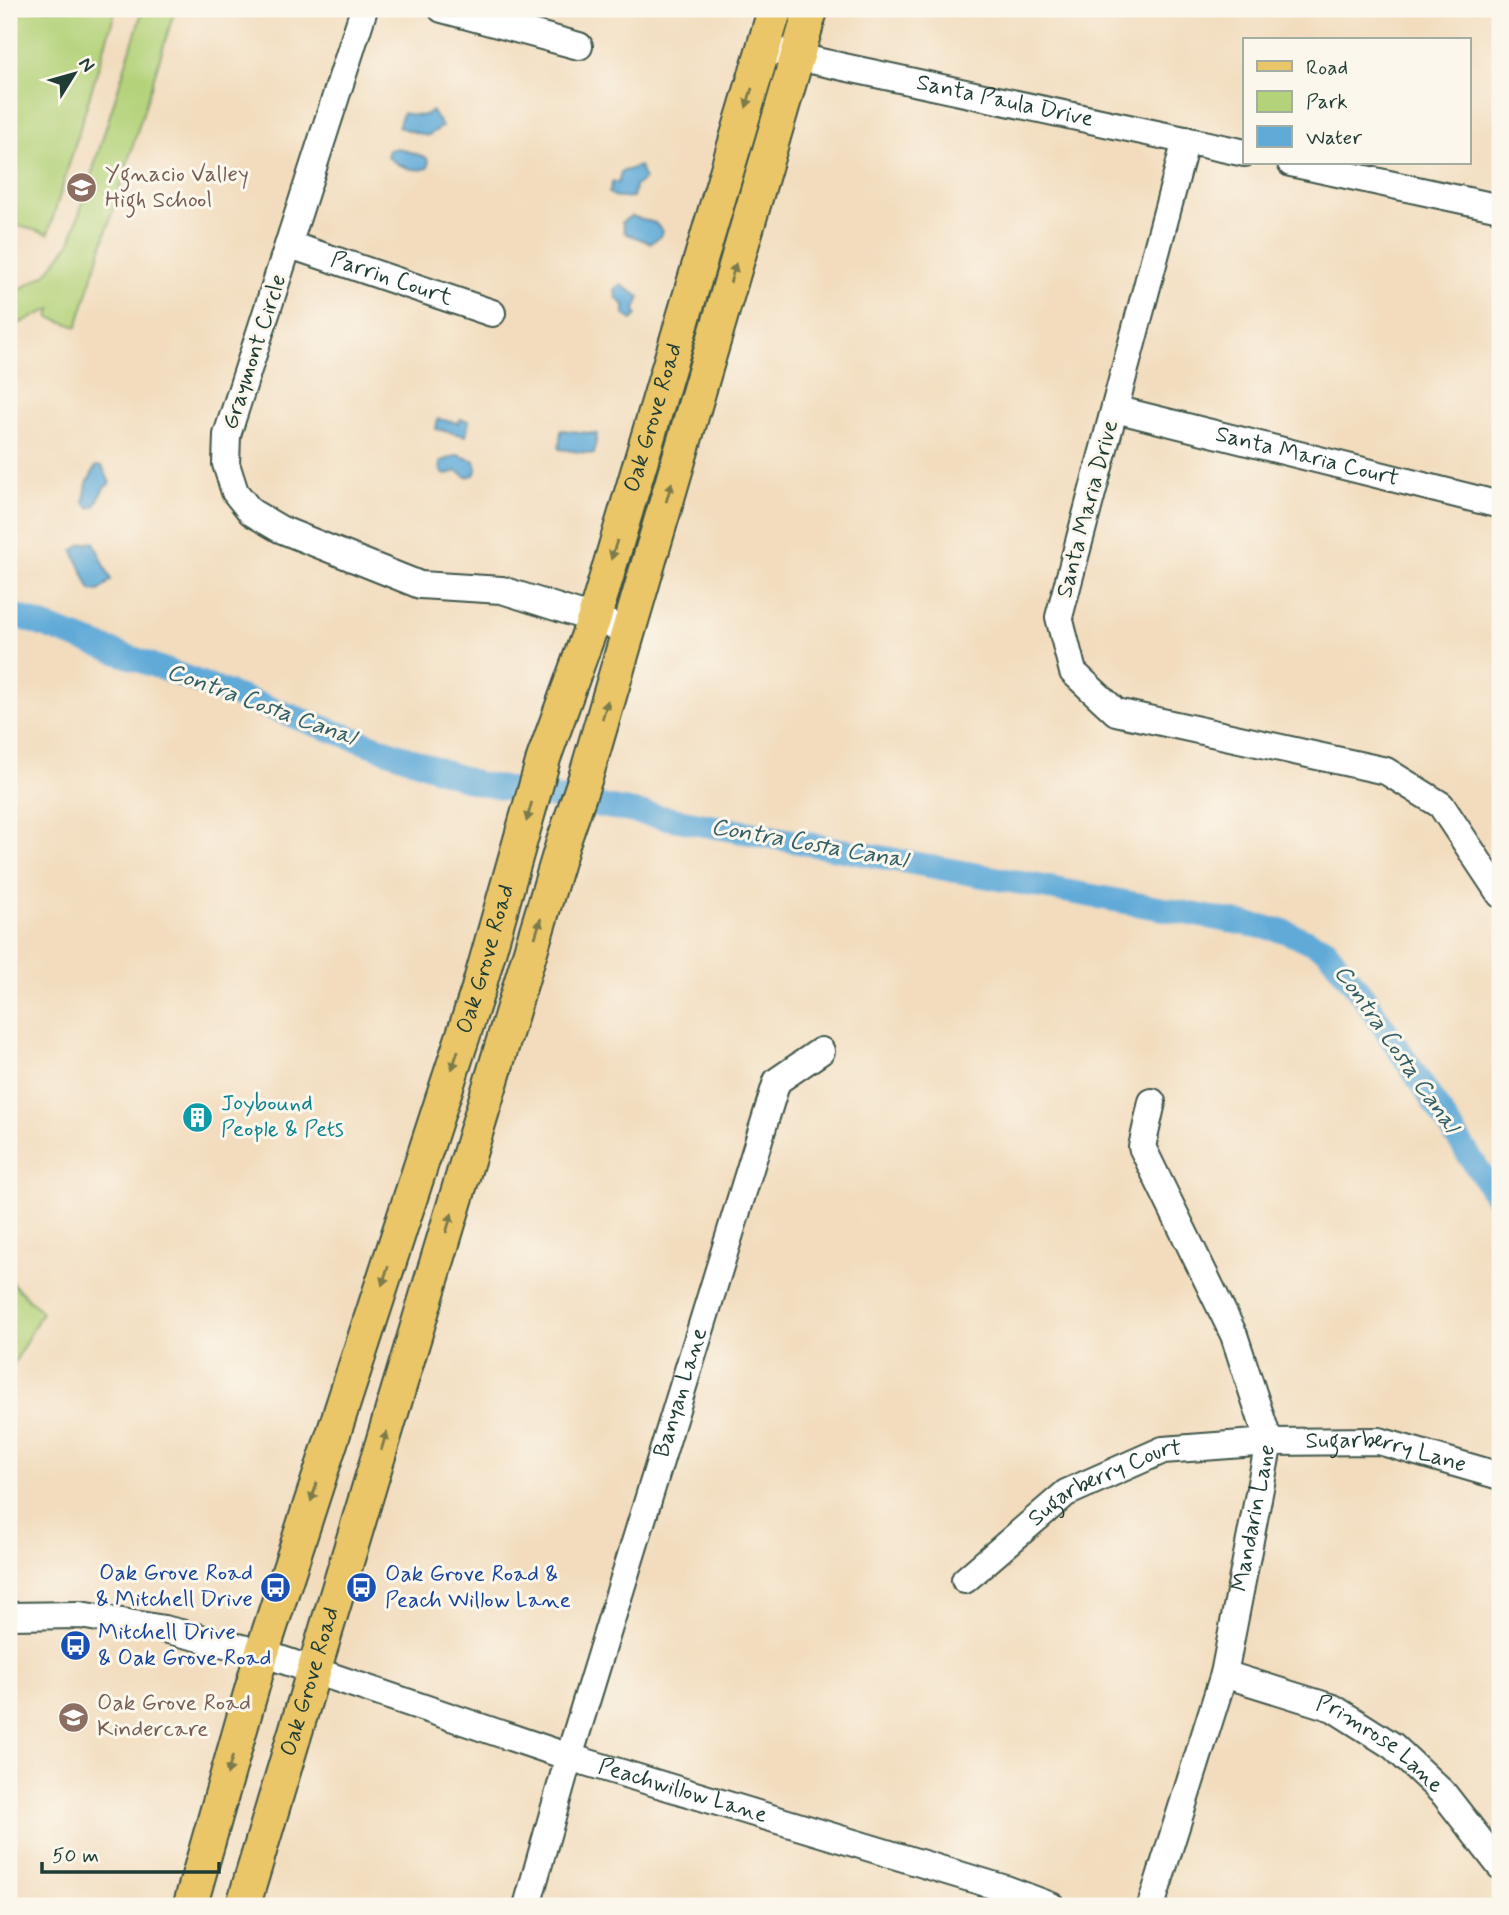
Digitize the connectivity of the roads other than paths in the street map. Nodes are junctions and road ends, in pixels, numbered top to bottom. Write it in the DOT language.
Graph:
graph roads {
  1 [pos="364,9"];
  2 [pos="442,9"];
  3 [pos="775,9"];
  4 [pos="811,9"];
  5 [pos="579,46"];
  6 [pos="764,47"];
  7 [pos="797,57"];
  8 [pos="1186,140"];
  9 [pos="1243,153"];
  10 [pos="1296,164"];
  11 [pos="1500,208"];
  12 [pos="290,245"];
  13 [pos="492,313"];
  14 [pos="1115,409"];
  15 [pos="1500,505"];
  16 [pos="594,619"];
  17 [pos="628,630"];
  18 [pos="519,854"];
  19 [pos="1500,894"];
  20 [pos="518,994"];
  21 [pos="821,1051"];
  22 [pos="1152,1102"];
  23 [pos="1269,1442"];
  24 [pos="1500,1476"];
  25 [pos="965,1580"];
  26 [pos="9,1616"];
  27 [pos="262,1653"];
  28 [pos="315,1671"];
  29 [pos="1224,1674"];
  30 [pos="569,1757"];
  31 [pos="1500,1866"];
  32 [pos="190,1906"];
  33 [pos="243,1906"];
  34 [pos="527,1906"];
  35 [pos="1051,1906"];
  36 [pos="1151,1906"];
  1 -- 12 [label="street, Graymont Circle"];
  2 -- 5 [label="street"];
  3 -- 6 [label="main road, Oak Grove Road"];
  4 -- 7 [label="main road, Oak Grove Road"];
  6 -- 7 [label="street, Santa Paula Drive"];
  6 -- 16 [label="main road, Oak Grove Road, one-way"];
  7 -- 8 [label="street, Santa Paula Drive"];
  17 -- 7 [label="main road, Oak Grove Road, one-way"];
  8 -- 9 [label="street, Santa Paula Drive"];
  8 -- 14 [label="street, Santa Maria Drive"];
  10 -- 11 [label="street"];
  12 -- 13 [label="street, Parrin Court"];
  12 -- 16 [label="street, Graymont Circle"];
  14 -- 15 [label="street, Santa Maria Court"];
  14 -- 19 [label="street, Santa Maria Drive"];
  16 -- 17 [label="street, Graymont Circle"];
  16 -- 18 [label="main road, Oak Grove Road, one-way"];
  20 -- 17 [label="main road, Oak Grove Road, one-way"];
  18 -- 20 [label="main road"];
  18 -- 27 [label="main road, Oak Grove Road, one-way"];
  28 -- 20 [label="main road, Oak Grove Road, one-way"];
  21 -- 30 [label="street, Banyan Lane"];
  22 -- 23 [label="street, Mandarin Lane"];
  23 -- 24 [label="street, Sugarberry Lane"];
  23 -- 25 [label="street, Sugarberry Court"];
  23 -- 29 [label="street, Mandarin Lane"];
  26 -- 27 [label="street, Peachwillow Lane"];
  27 -- 28 [label="street, Peachwillow Lane"];
  27 -- 32 [label="main road, Oak Grove Road, one-way"];
  28 -- 30 [label="street, Peachwillow Lane"];
  28 -- 33 [label="main road, Oak Grove Road"];
  29 -- 31 [label="street, Primrose Lane"];
  29 -- 36 [label="street, Mandarin Lane"];
  30 -- 34 [label="street, Banyan Lane"];
  30 -- 35 [label="street, Peachwillow Lane"];
}
